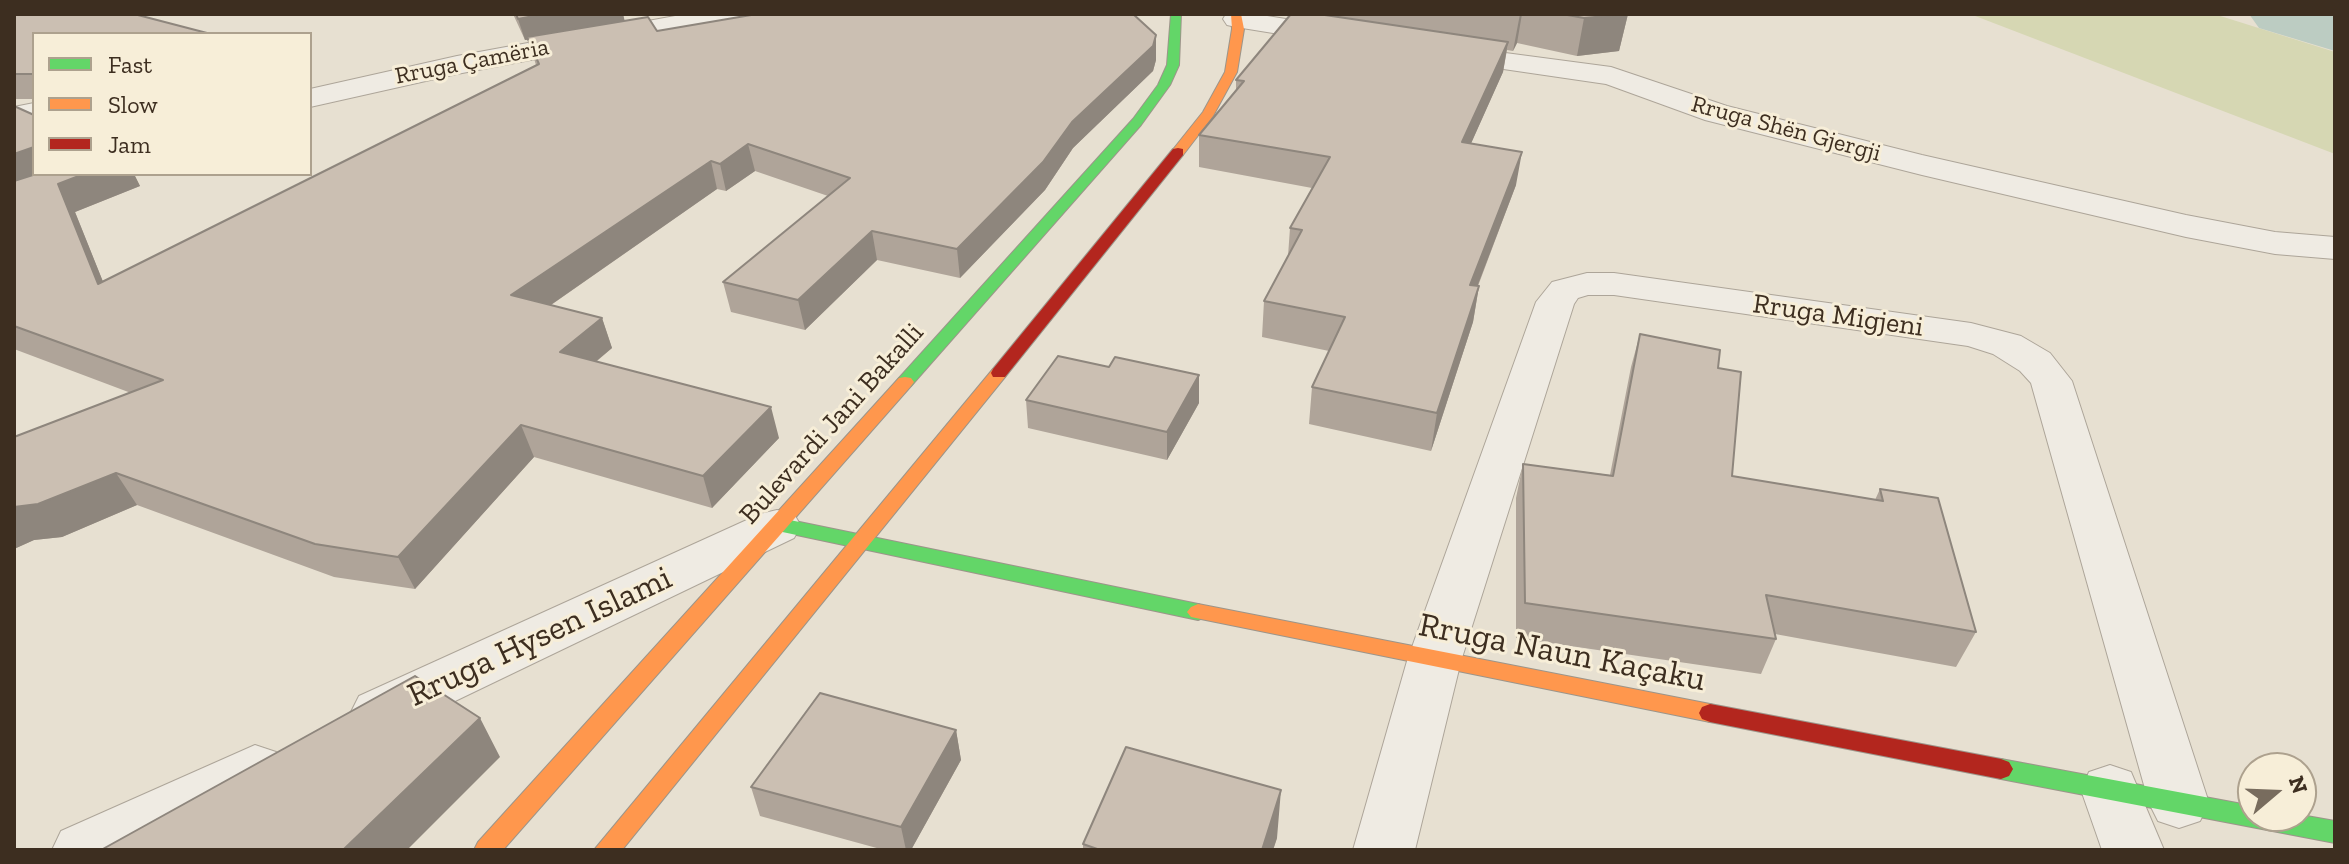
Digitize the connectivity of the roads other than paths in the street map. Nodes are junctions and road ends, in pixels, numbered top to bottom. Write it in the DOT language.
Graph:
graph roads {
  1 [pos="729,14"];
  2 [pos="1176,14"];
  3 [pos="1236,17"];
  4 [pos="1366,41"];
  5 [pos="1411,48"];
  6 [pos="312,98"];
  7 [pos="2335,248"];
  8 [pos="780,525"];
  9 [pos="862,542"];
  10 [pos="1434,661"];
  11 [pos="2110,790"];
  12 [pos="2179,803"];
  13 [pos="2335,832"];
  14 [pos="83,850"];
  15 [pos="487,850"];
  16 [pos="607,850"];
  17 [pos="1384,850"];
  18 [pos="2133,850"];
  1 -- 6 [label="street, Rruga Çamëria"];
  2 -- 8 [label="main road, Bulevardi Jani Bakalli"];
  3 -- 4 [label="street"];
  3 -- 9 [label="main road"];
  5 -- 7 [label="street, Rruga Shën Gjergji"];
  8 -- 9 [label="main road, Rruga Naun Kaçaku"];
  8 -- 14 [label="street, Rruga Hysen Islami"];
  8 -- 15 [label="main road, Bulevardi Jani Bakalli"];
  9 -- 10 [label="main road, Rruga Naun Kaçaku"];
  9 -- 16 [label="main road"];
  10 -- 11 [label="main road, Rruga Naun Kaçaku"];
  10 -- 12 [label="street, Rruga Migjeni"];
  10 -- 17 [label="street"];
  11 -- 12 [label="main road, Rruga Naun Kaçaku"];
  11 -- 18 [label="street"];
  12 -- 13 [label="main road, Rruga Naun Kaçaku"];
}
